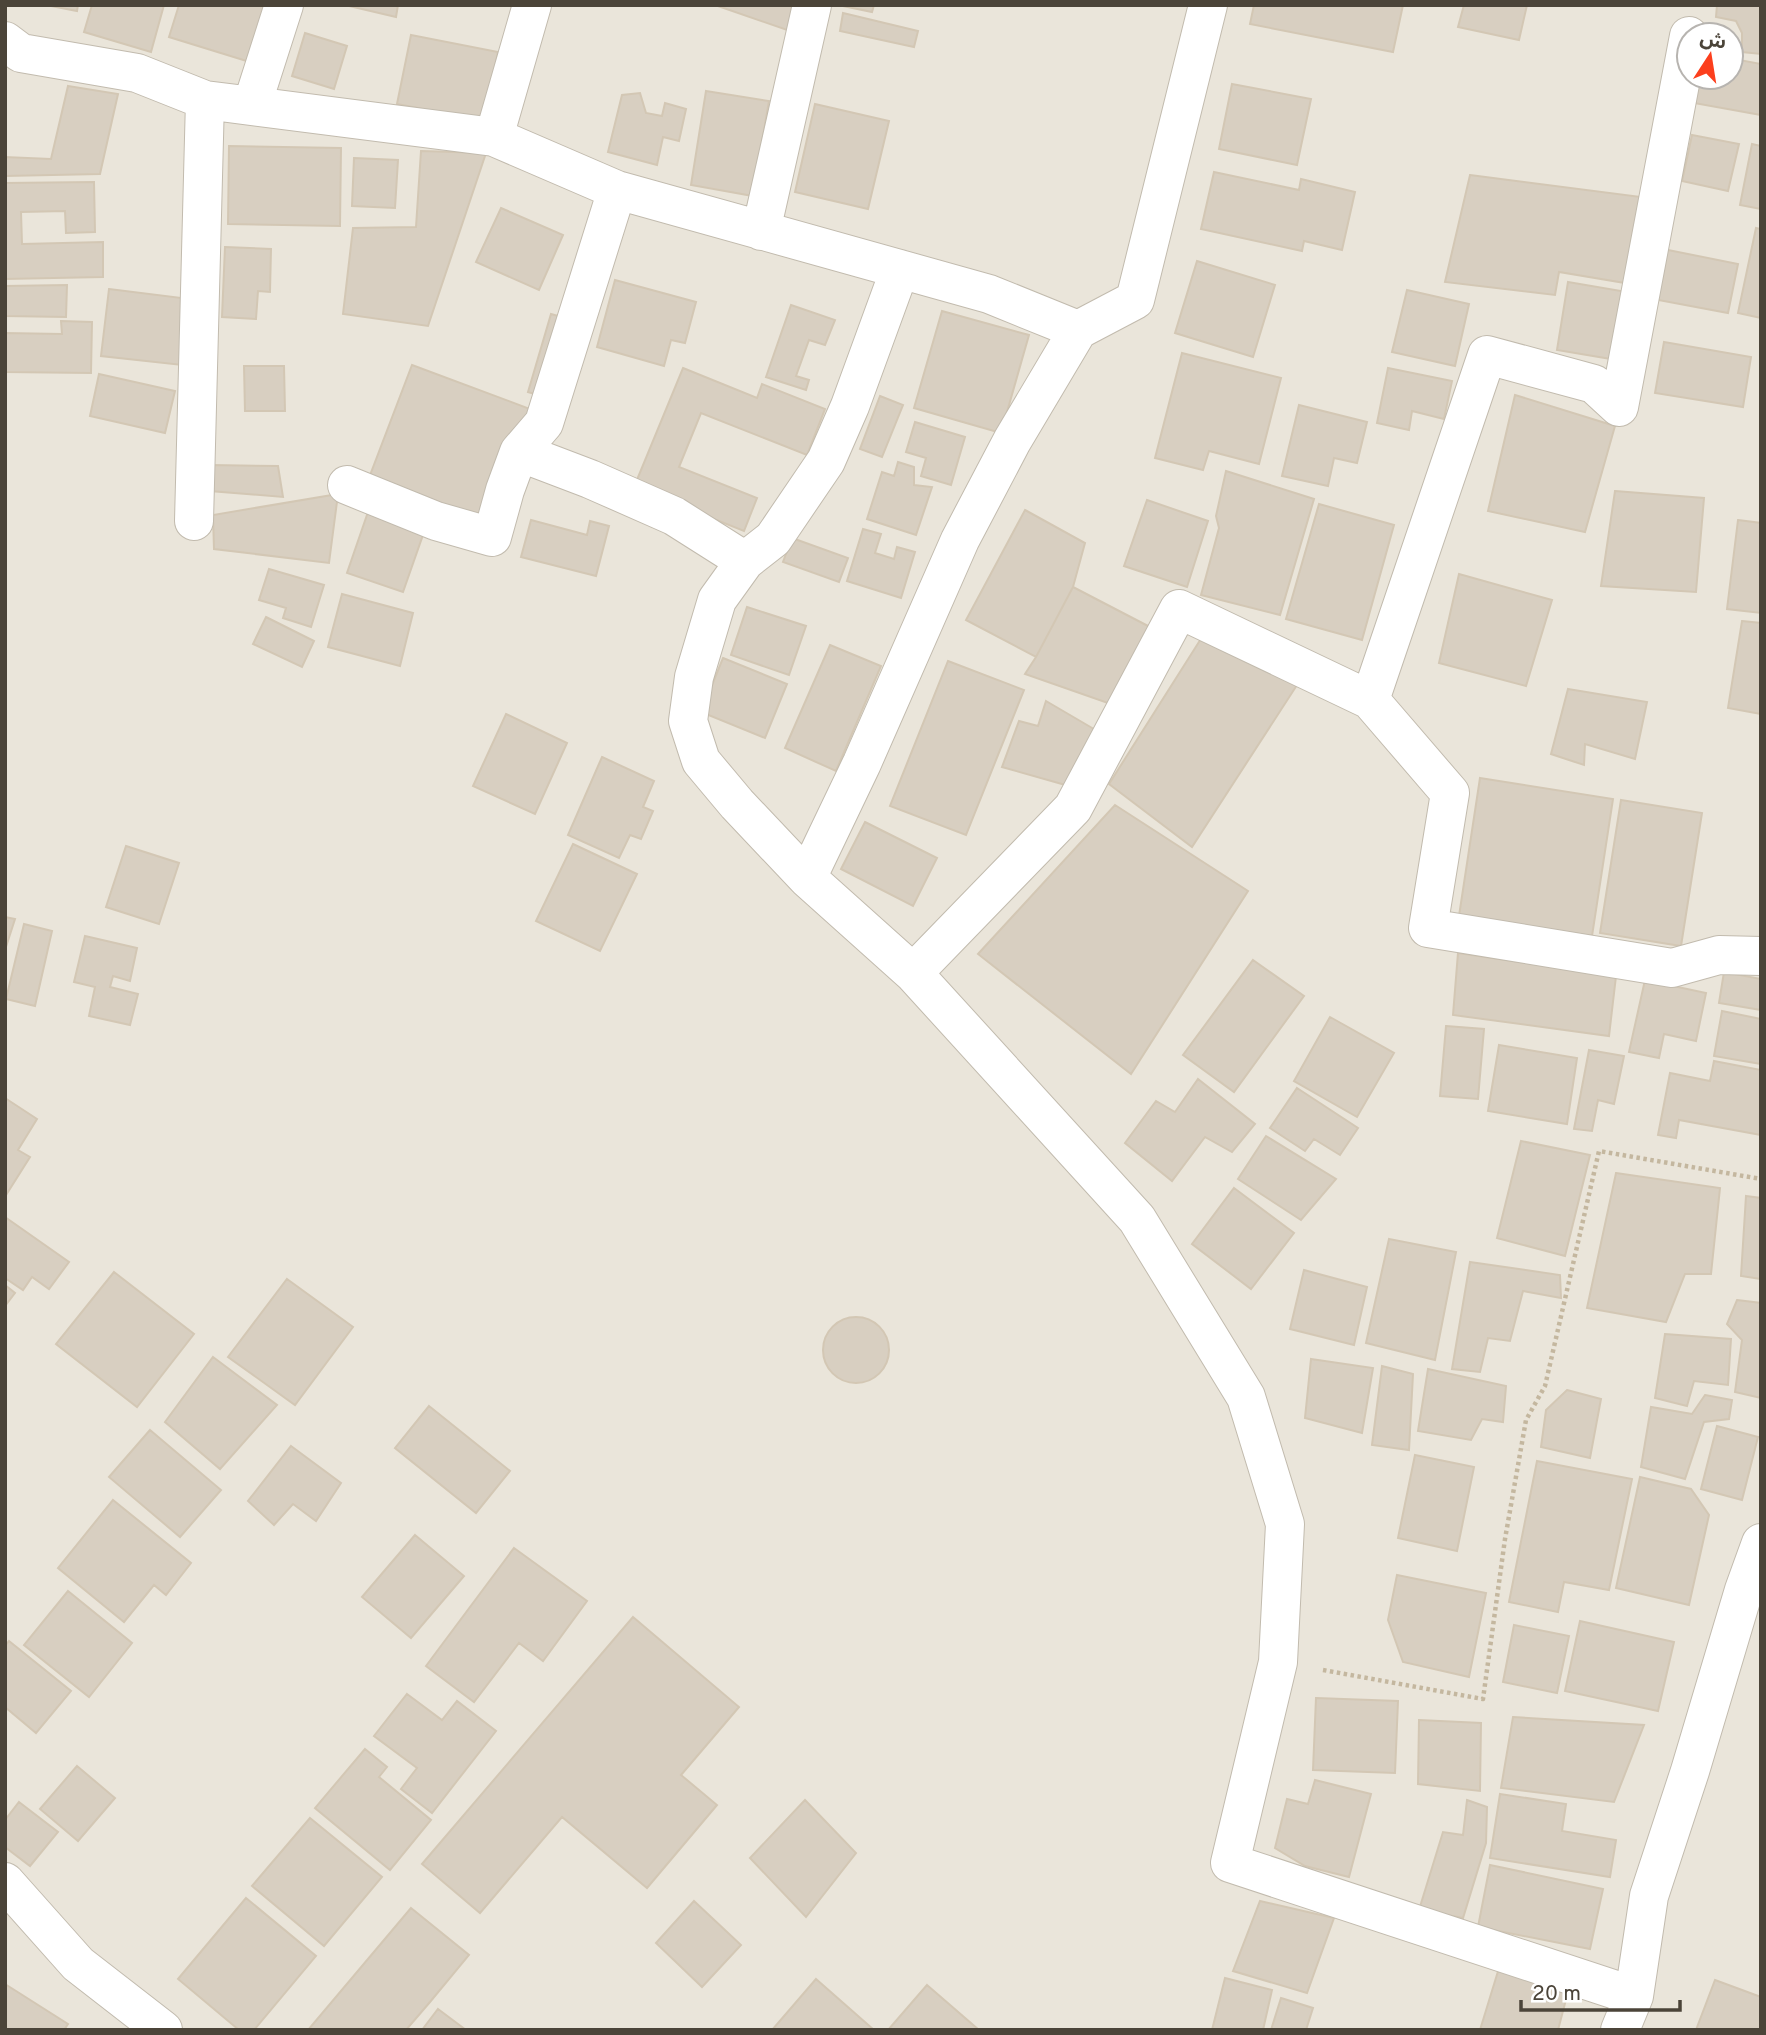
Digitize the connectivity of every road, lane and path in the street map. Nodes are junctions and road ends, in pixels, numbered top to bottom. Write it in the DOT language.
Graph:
graph roads {
  1 [pos="284,5"];
  2 [pos="532,5"];
  3 [pos="812,5"];
  4 [pos="1208,5"];
  5 [pos="5,41"];
  6 [pos="1678,91"];
  7 [pos="205,100"];
  8 [pos="252,106"];
  9 [pos="494,137"];
  10 [pos="617,190"];
  11 [pos="761,231"];
  12 [pos="901,269"];
  13 [pos="1079,330"];
  14 [pos="519,452"];
  15 [pos="346,485"];
  16 [pos="194,521"];
  17 [pos="745,561"];
  18 [pos="1370,700"];
  19 [pos="807,878"];
  20 [pos="1761,956"];
  21 [pos="913,973"];
  22 [pos="1761,1179"];
  23 [pos="1761,1543"];
  24 [pos="1752,1594"];
  25 [pos="1278,1662"];
  26 [pos="5,1882"];
  27 [pos="1627,2013"];
  28 [pos="163,2030"];
  1 -- 8 [label="street"];
  2 -- 9 [label="street"];
  3 -- 11 [label="street"];
  4 -- 13 [label="street"];
  5 -- 7 [label="street"];
  6 -- 18 [label="street"];
  7 -- 8 [label="street"];
  7 -- 16 [label="street"];
  8 -- 9 [label="street"];
  9 -- 10 [label="street"];
  10 -- 11 [label="street"];
  10 -- 14 [label="street"];
  11 -- 12 [label="street"];
  12 -- 13 [label="street"];
  12 -- 17 [label="street"];
  13 -- 19 [label="street"];
  14 -- 15 [label="street"];
  14 -- 17 [label="street"];
  17 -- 19 [label="street"];
  18 -- 20 [label="street"];
  18 -- 21 [label="street"];
  19 -- 21 [label="street"];
  21 -- 25 [label="street"];
  22 -- 25 [label="path"];
  23 -- 24 [label="street"];
  24 -- 27 [label="street"];
  25 -- 27 [label="street"];
  26 -- 28 [label="street"];
}
